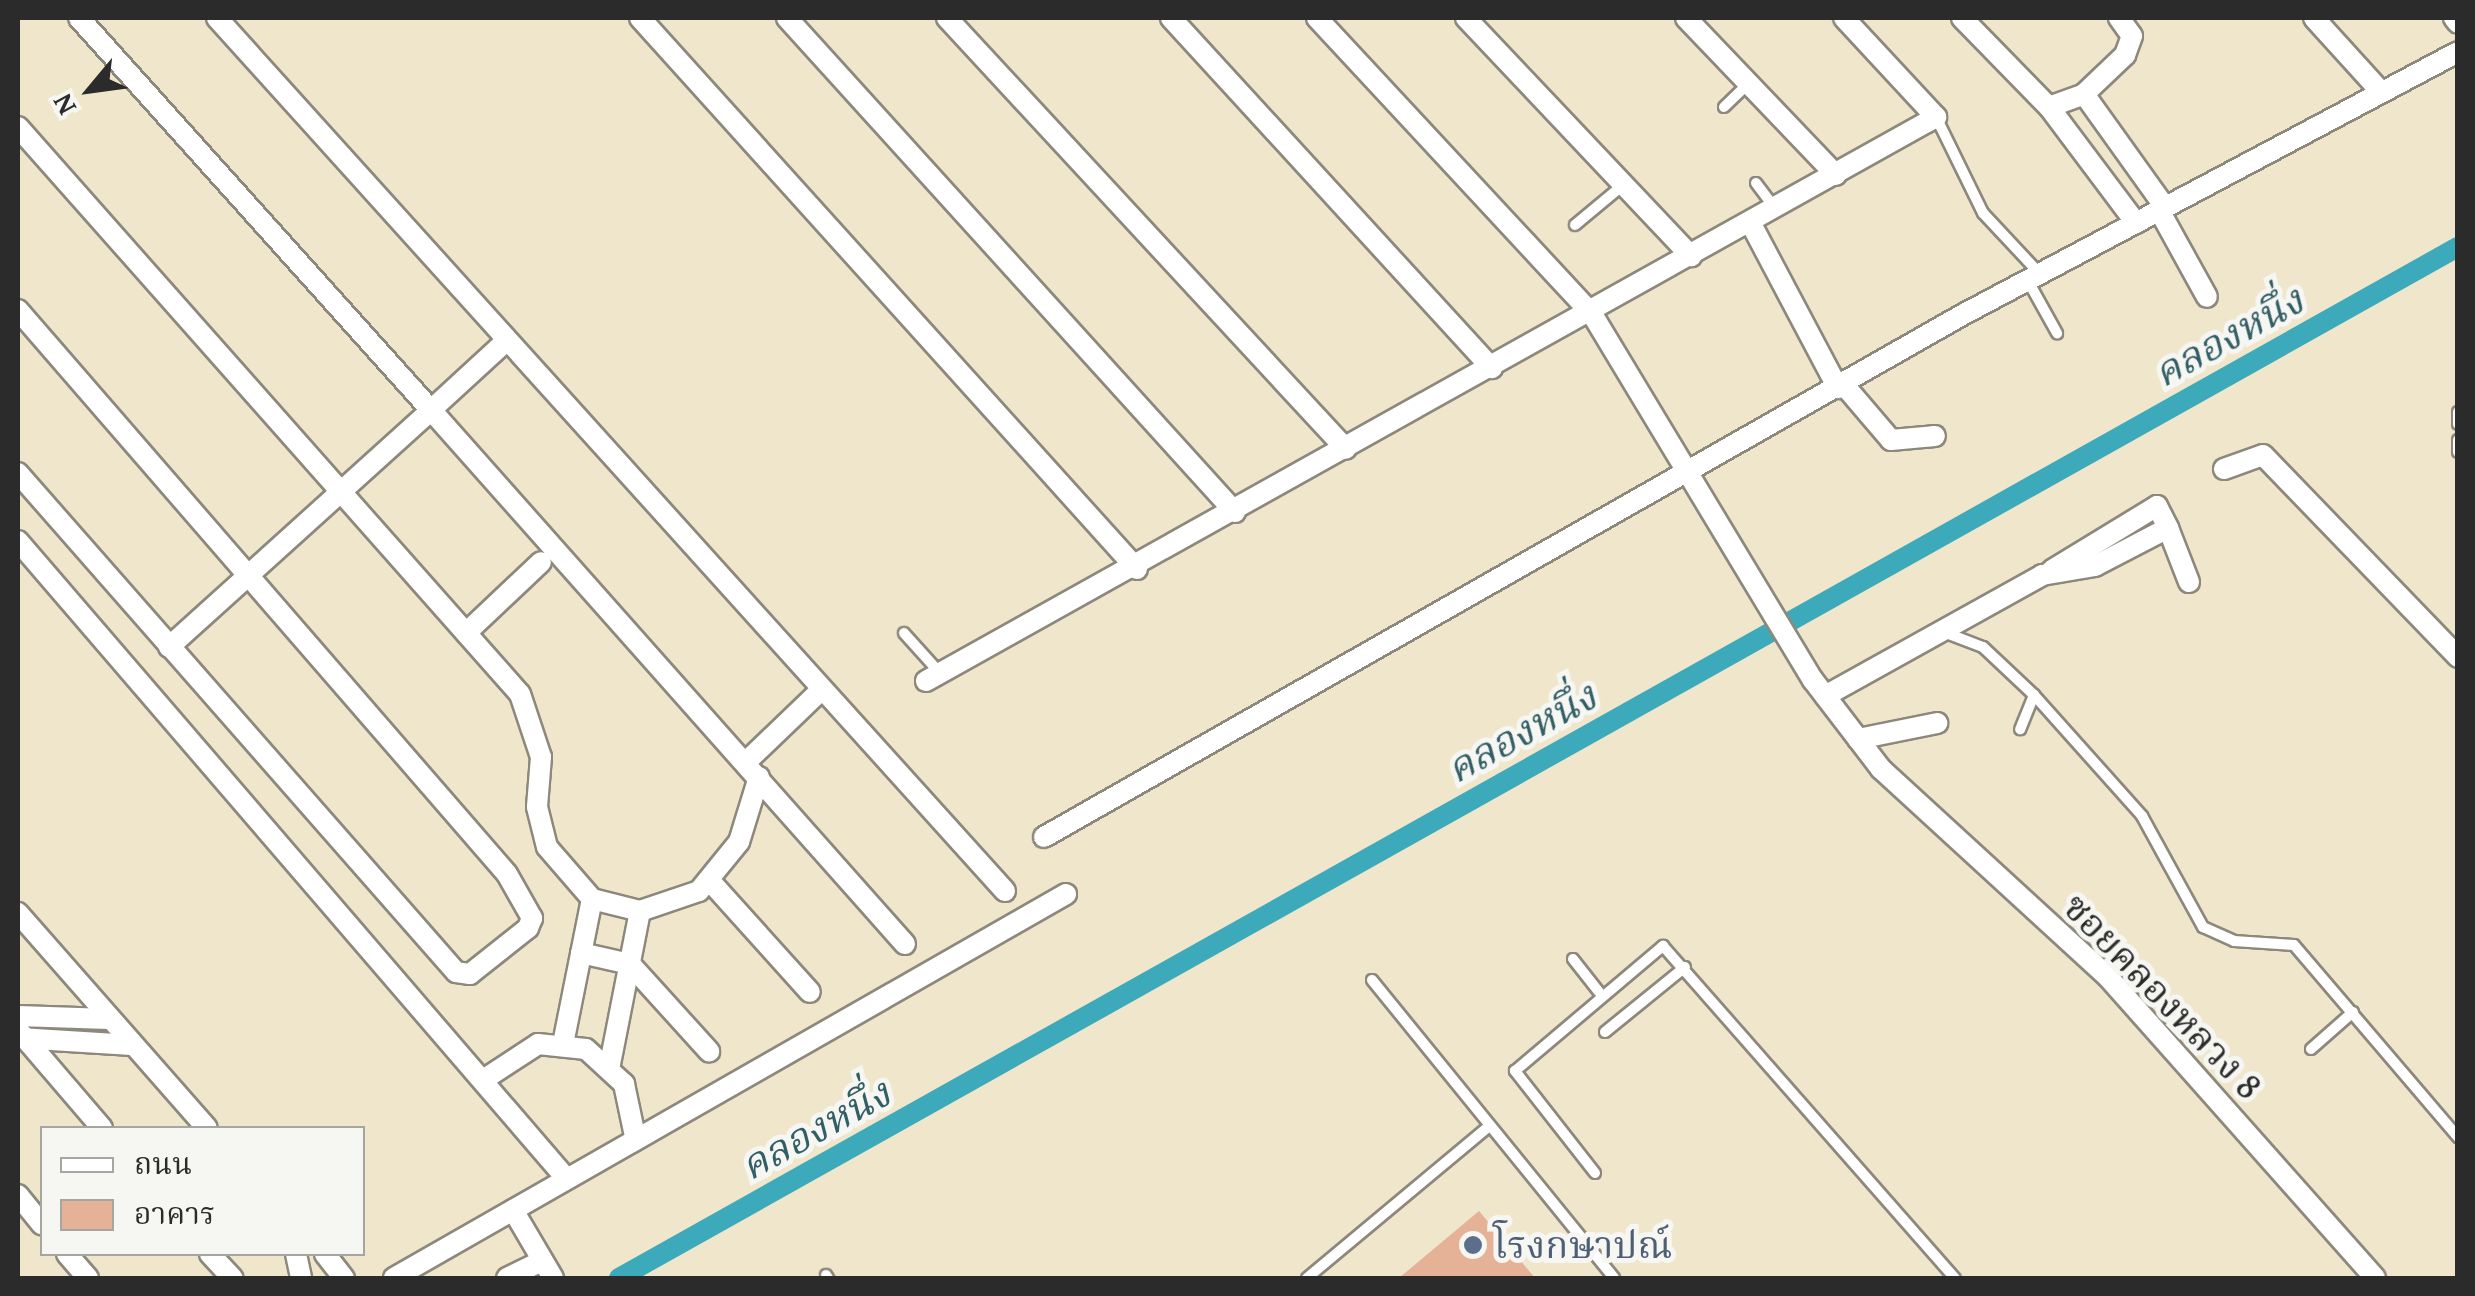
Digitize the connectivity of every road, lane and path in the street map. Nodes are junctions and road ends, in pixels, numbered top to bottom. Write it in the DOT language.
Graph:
graph roads {
  1 [pos="79,18"];
  2 [pos="217,18"];
  3 [pos="640,18"];
  4 [pos="787,18"];
  5 [pos="946,18"];
  6 [pos="1171,18"];
  7 [pos="1317,18"];
  8 [pos="1466,18"];
  9 [pos="1688,18"];
  10 [pos="1844,18"];
  11 [pos="1962,18"];
  12 [pos="2119,18"];
  13 [pos="2314,18"];
  14 [pos="2458,52"];
  15 [pos="1749,83"];
  16 [pos="2380,92"];
  17 [pos="2084,94"];
  18 [pos="2048,106"];
  19 [pos="1724,107"];
  20 [pos="1936,117"];
  21 [pos="18,126"];
  22 [pos="1836,174"];
  23 [pos="1756,183"];
  24 [pos="1623,184"];
  25 [pos="1775,208"];
  26 [pos="2162,209"];
  27 [pos="1750,222"];
  28 [pos="2136,223"];
  29 [pos="1575,225"];
  30 [pos="1691,256"];
  31 [pos="2034,278"];
  32 [pos="2207,297"];
  33 [pos="18,310"];
  34 [pos="1592,314"];
  35 [pos="2057,333"];
  36 [pos="507,340"];
  37 [pos="1492,368"];
  38 [pos="1841,386"];
  39 [pos="431,410"];
  40 [pos="2458,412"];
  41 [pos="2458,424"];
  42 [pos="1935,436"];
  43 [pos="2458,440"];
  44 [pos="1346,448"];
  45 [pos="2458,452"];
  46 [pos="2224,469"];
  47 [pos="1692,472"];
  48 [pos="18,474"];
  49 [pos="341,492"];
  50 [pos="1234,512"];
  51 [pos="18,541"];
  52 [pos="540,562"];
  53 [pos="1137,569"];
  54 [pos="248,576"];
  55 [pos="2189,582"];
  56 [pos="1940,630"];
  57 [pos="466,633"];
  58 [pos="904,634"];
  59 [pos="169,647"];
  60 [pos="2458,657"];
  61 [pos="934,678"];
  62 [pos="1819,688"];
  63 [pos="822,690"];
  64 [pos="2034,694"];
  65 [pos="1937,723"];
  66 [pos="2020,729"];
  67 [pos="1858,739"];
  68 [pos="752,769"];
  69 [pos="1044,836"];
  70 [pos="710,881"];
  71 [pos="1004,891"];
  72 [pos="1066,894"];
  73 [pos="592,899"];
  74 [pos="640,910"];
  75 [pos="18,913"];
  76 [pos="906,944"];
  77 [pos="581,953"];
  78 [pos="1573,959"];
  79 [pos="630,964"];
  80 [pos="1686,967"];
  81 [pos="1372,980"];
  82 [pos="810,992"];
  83 [pos="1599,992"];
  84 [pos="2354,1012"];
  85 [pos="18,1016"];
  86 [pos="109,1019"];
  87 [pos="1605,1032"];
  88 [pos="20,1036"];
  89 [pos="563,1044"];
  90 [pos="132,1045"];
  91 [pos="2311,1049"];
  92 [pos="709,1050"];
  93 [pos="610,1064"];
  94 [pos="486,1078"];
  95 [pos="100,1126"];
  96 [pos="204,1126"];
  97 [pos="1487,1128"];
  98 [pos="635,1136"];
  99 [pos="2458,1137"];
  100 [pos="1596,1173"];
  101 [pos="564,1177"];
  102 [pos="18,1195"];
  103 [pos="513,1210"];
  104 [pos="40,1222"];
  105 [pos="69,1256"];
  106 [pos="212,1256"];
  107 [pos="326,1256"];
  108 [pos="548,1272"];
  109 [pos="88,1278"];
  110 [pos="232,1278"];
  111 [pos="344,1278"];
  112 [pos="394,1278"];
  113 [pos="507,1278"];
  114 [pos="1307,1278"];
  115 [pos="1614,1278"];
  116 [pos="1955,1278"];
  117 [pos="2375,1278"];
  1 -- 39 [label="street"];
  2 -- 36 [label="street"];
  3 -- 53 [label="street"];
  4 -- 50 [label="street"];
  5 -- 44 [label="street"];
  6 -- 37 [label="street"];
  7 -- 34 [label="street, ซอยคลองหลวง 8"];
  8 -- 24 [label="street"];
  9 -- 15 [label="street"];
  10 -- 20 [label="street"];
  11 -- 18 [label="street"];
  12 -- 17 [label="street"];
  13 -- 16 [label="street"];
  14 -- 16 [label="street"];
  15 -- 19 [label="lane"];
  15 -- 22 [label="street"];
  16 -- 26 [label="street"];
  17 -- 18 [label="street"];
  17 -- 26 [label="street"];
  18 -- 28 [label="street"];
  20 -- 22 [label="street"];
  20 -- 31 [label="lane"];
  21 -- 49 [label="street"];
  22 -- 25 [label="street"];
  23 -- 25 [label="lane"];
  24 -- 29 [label="lane"];
  24 -- 30 [label="street"];
  25 -- 27 [label="street"];
  26 -- 28 [label="street"];
  26 -- 32 [label="street"];
  27 -- 30 [label="street"];
  27 -- 38 [label="street"];
  28 -- 31 [label="street"];
  30 -- 34 [label="street"];
  31 -- 35 [label="lane"];
  31 -- 38 [label="street"];
  33 -- 54 [label="street"];
  34 -- 37 [label="street"];
  34 -- 47 [label="street, ซอยคลองหลวง 8"];
  36 -- 39 [label="street"];
  36 -- 63 [label="street"];
  37 -- 44 [label="street"];
  38 -- 42 [label="street"];
  38 -- 47 [label="street"];
  39 -- 49 [label="street"];
  39 -- 68 [label="street"];
  40 -- 41 [label="lane"];
  43 -- 45 [label="lane"];
  44 -- 50 [label="street"];
  46 -- 60 [label="street"];
  47 -- 62 [label="street, ซอยคลองหลวง 8"];
  47 -- 69 [label="street"];
  48 -- 59 [label="street"];
  49 -- 54 [label="street"];
  49 -- 57 [label="street"];
  50 -- 53 [label="street"];
  51 -- 94 [label="street"];
  52 -- 57 [label="street"];
  53 -- 61 [label="street"];
  54 -- 59 [label="street"];
  54 -- 59 [label="street"];
  55 -- 56 [label="street"];
  56 -- 62 [label="street"];
  56 -- 64 [label="lane"];
  57 -- 73 [label="street"];
  58 -- 61 [label="lane"];
  62 -- 67 [label="street, ซอยคลองหลวง 8"];
  63 -- 68 [label="street"];
  63 -- 71 [label="street"];
  64 -- 66 [label="lane"];
  64 -- 84 [label="lane"];
  65 -- 67 [label="street"];
  67 -- 117 [label="street, ซอยคลองหลวง 8"];
  68 -- 70 [label="street"];
  68 -- 76 [label="street"];
  70 -- 74 [label="street"];
  70 -- 82 [label="street"];
  72 -- 98 [label="street"];
  73 -- 74 [label="street"];
  73 -- 77 [label="street"];
  74 -- 79 [label="street"];
  75 -- 86 [label="street"];
  77 -- 79 [label="street"];
  77 -- 89 [label="street"];
  78 -- 83 [label="lane"];
  79 -- 92 [label="street"];
  79 -- 93 [label="street"];
  80 -- 83 [label="lane"];
  80 -- 87 [label="lane"];
  80 -- 116 [label="lane"];
  81 -- 97 [label="lane"];
  83 -- 100 [label="lane"];
  84 -- 91 [label="lane"];
  84 -- 99 [label="lane"];
  85 -- 86 [label="street"];
  86 -- 90 [label="street"];
  88 -- 90 [label="street"];
  88 -- 95 [label="street"];
  89 -- 93 [label="street"];
  89 -- 94 [label="street"];
  90 -- 96 [label="street"];
  93 -- 98 [label="street"];
  94 -- 101 [label="street"];
  97 -- 114 [label="lane"];
  97 -- 115 [label="lane"];
  98 -- 101 [label="street"];
  101 -- 103 [label="street"];
  102 -- 104 [label="street"];
  103 -- 108 [label="street"];
  103 -- 112 [label="street"];
  105 -- 109 [label="street"];
  106 -- 110 [label="street"];
  107 -- 111 [label="street"];
  108 -- 113 [label="street"];
}
